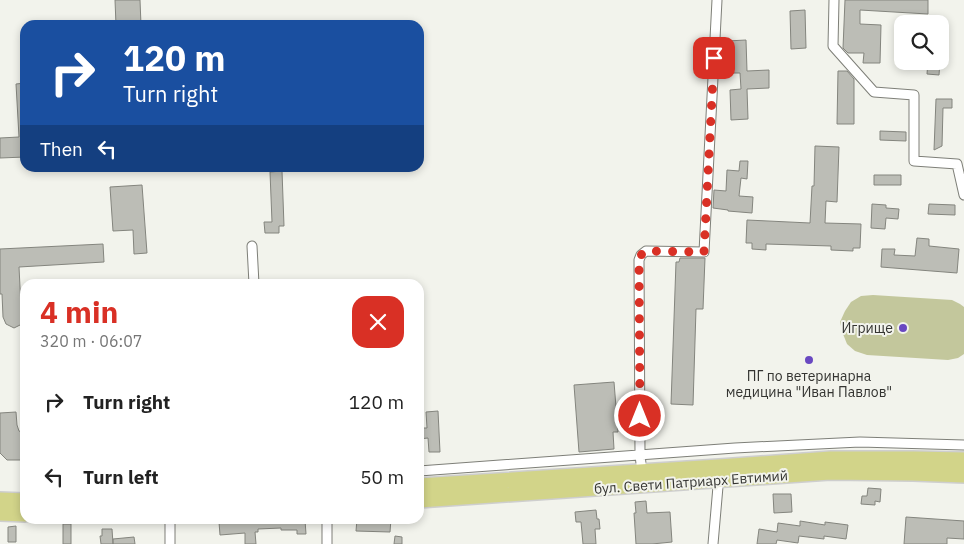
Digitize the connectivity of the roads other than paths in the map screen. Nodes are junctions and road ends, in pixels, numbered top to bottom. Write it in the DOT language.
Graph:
graph roads {
  1 [pos="717,0"];
  2 [pos="834,0"];
  3 [pos="964,195"];
  4 [pos="252,246"];
  5 [pos="254,279"];
  6 [pos="964,445"];
  7 [pos="640,455"];
  8 [pos="964,460"];
  9 [pos="424,471"];
  10 [pos="642,472"];
  11 [pos="719,474"];
  12 [pos="964,475"];
  13 [pos="424,486"];
  14 [pos="20,497"];
  15 [pos="0,499"];
  16 [pos="424,500"];
  17 [pos="20,501"];
  18 [pos="0,513"];
  19 [pos="20,514"];
  20 [pos="170,524"];
  21 [pos="327,524"];
  22 [pos="170,544"];
  23 [pos="327,544"];
  24 [pos="713,544"];
  1 -- 7 [label="street"];
  2 -- 3 [label="street"];
  4 -- 5 [label="street"];
  6 -- 7 [label="street"];
  7 -- 9 [label="street"];
  7 -- 10 [label="street"];
  8 -- 11 [label="main road, бул. Свети Патриарх Евтимий"];
  10 -- 11 [label="main road, бул. Свети Патриарх Евтимий"];
  10 -- 13 [label="main road, бул. Свети Патриарх Евтимий"];
  11 -- 12 [label="main road, бул. Свети Патриарх Евтимий"];
  11 -- 16 [label="main road, бул. Свети Патриарх Евтимий"];
  11 -- 24 [label="street"];
  14 -- 15 [label="street"];
  15 -- 17 [label="main road"];
  18 -- 19 [label="main road"];
  20 -- 22 [label="street"];
  21 -- 23 [label="street"];
}
